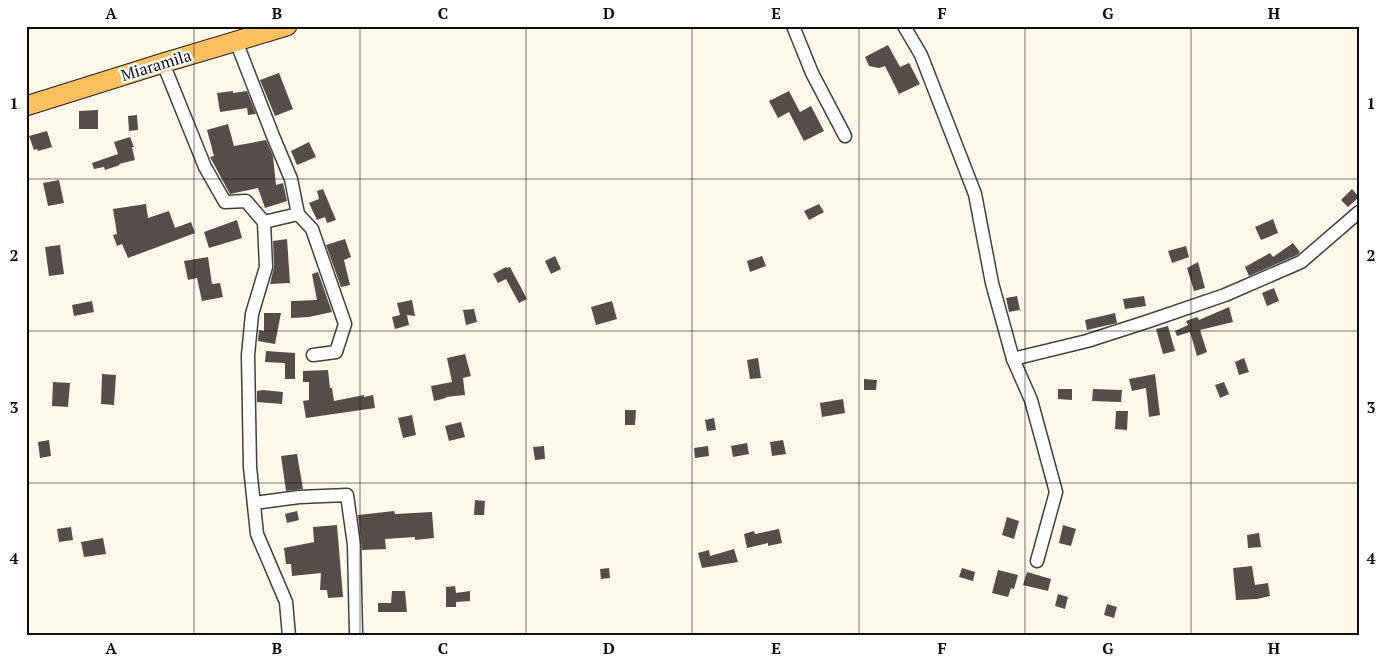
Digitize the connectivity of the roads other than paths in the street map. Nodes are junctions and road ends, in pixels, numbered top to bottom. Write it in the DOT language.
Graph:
graph roads {
  1 [pos="286,26"];
  2 [pos="793,26"];
  3 [pos="904,26"];
  4 [pos="258,30"];
  5 [pos="236,41"];
  6 [pos="163,63"];
  7 [pos="26,106"];
  8 [pos="845,136"];
  9 [pos="1359,212"];
  10 [pos="298,214"];
  11 [pos="264,222"];
  12 [pos="313,355"];
  13 [pos="1013,359"];
  14 [pos="254,503"];
  15 [pos="1037,561"];
  16 [pos="356,633"];
  17 [pos="289,636"];
  1 -- 4 [label="main road, Miaramila"];
  2 -- 8 [label="street"];
  3 -- 13 [label="street"];
  4 -- 5 [label="main road, Miaramila"];
  5 -- 6 [label="main road, Miaramila"];
  5 -- 10 [label="street"];
  6 -- 7 [label="main road, Miaramila"];
  6 -- 11 [label="street"];
  9 -- 13 [label="street"];
  10 -- 11 [label="street"];
  10 -- 12 [label="street"];
  11 -- 14 [label="street"];
  13 -- 15 [label="street"];
  14 -- 16 [label="street"];
  14 -- 17 [label="street"];
}
